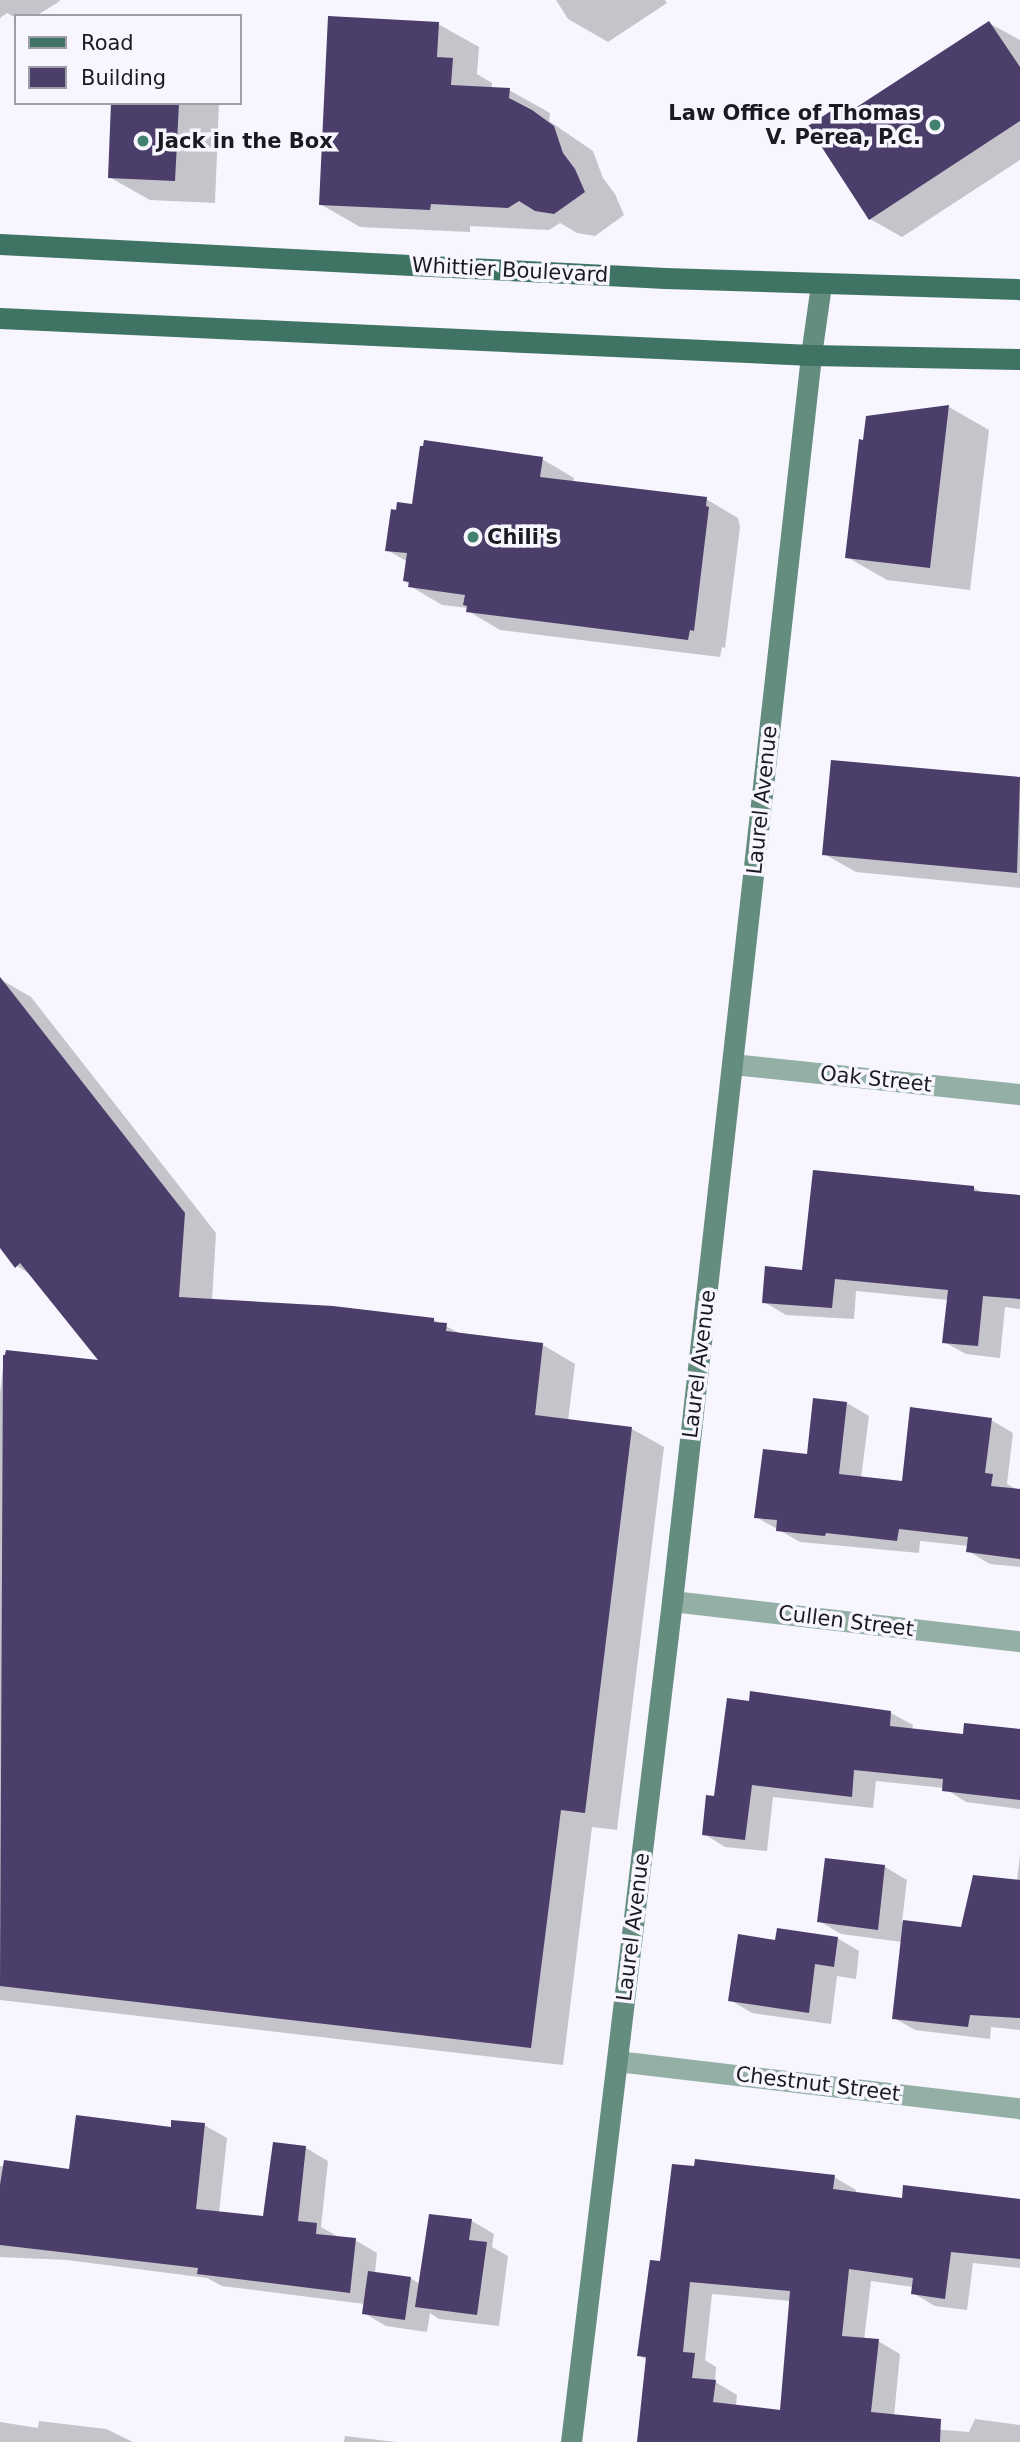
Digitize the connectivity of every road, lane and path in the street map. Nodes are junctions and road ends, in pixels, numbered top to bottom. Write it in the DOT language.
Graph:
graph roads {
  1 [pos="0,244"];
  2 [pos="821,285"];
  3 [pos="1020,289"];
  4 [pos="0,318"];
  5 [pos="811,355"];
  6 [pos="1020,359"];
  7 [pos="733,1064"];
  8 [pos="1020,1094"];
  9 [pos="672,1601"];
  10 [pos="1020,1642"];
  11 [pos="617,2060"];
  12 [pos="1020,2108"];
  13 [pos="571,2442"];
  1 -- 2 [label="main road, Whittier Boulevard"];
  2 -- 3 [label="main road, Whittier Boulevard"];
  2 -- 5 [label="street, Laurel Avenue"];
  4 -- 5 [label="main road"];
  5 -- 6 [label="main road"];
  5 -- 7 [label="street, Laurel Avenue"];
  7 -- 8 [label="street, Oak Street"];
  7 -- 9 [label="street, Laurel Avenue"];
  9 -- 10 [label="street, Cullen Street"];
  9 -- 11 [label="street, Laurel Avenue"];
  11 -- 12 [label="street, Chestnut Street"];
  11 -- 13 [label="street, Laurel Avenue"];
}
